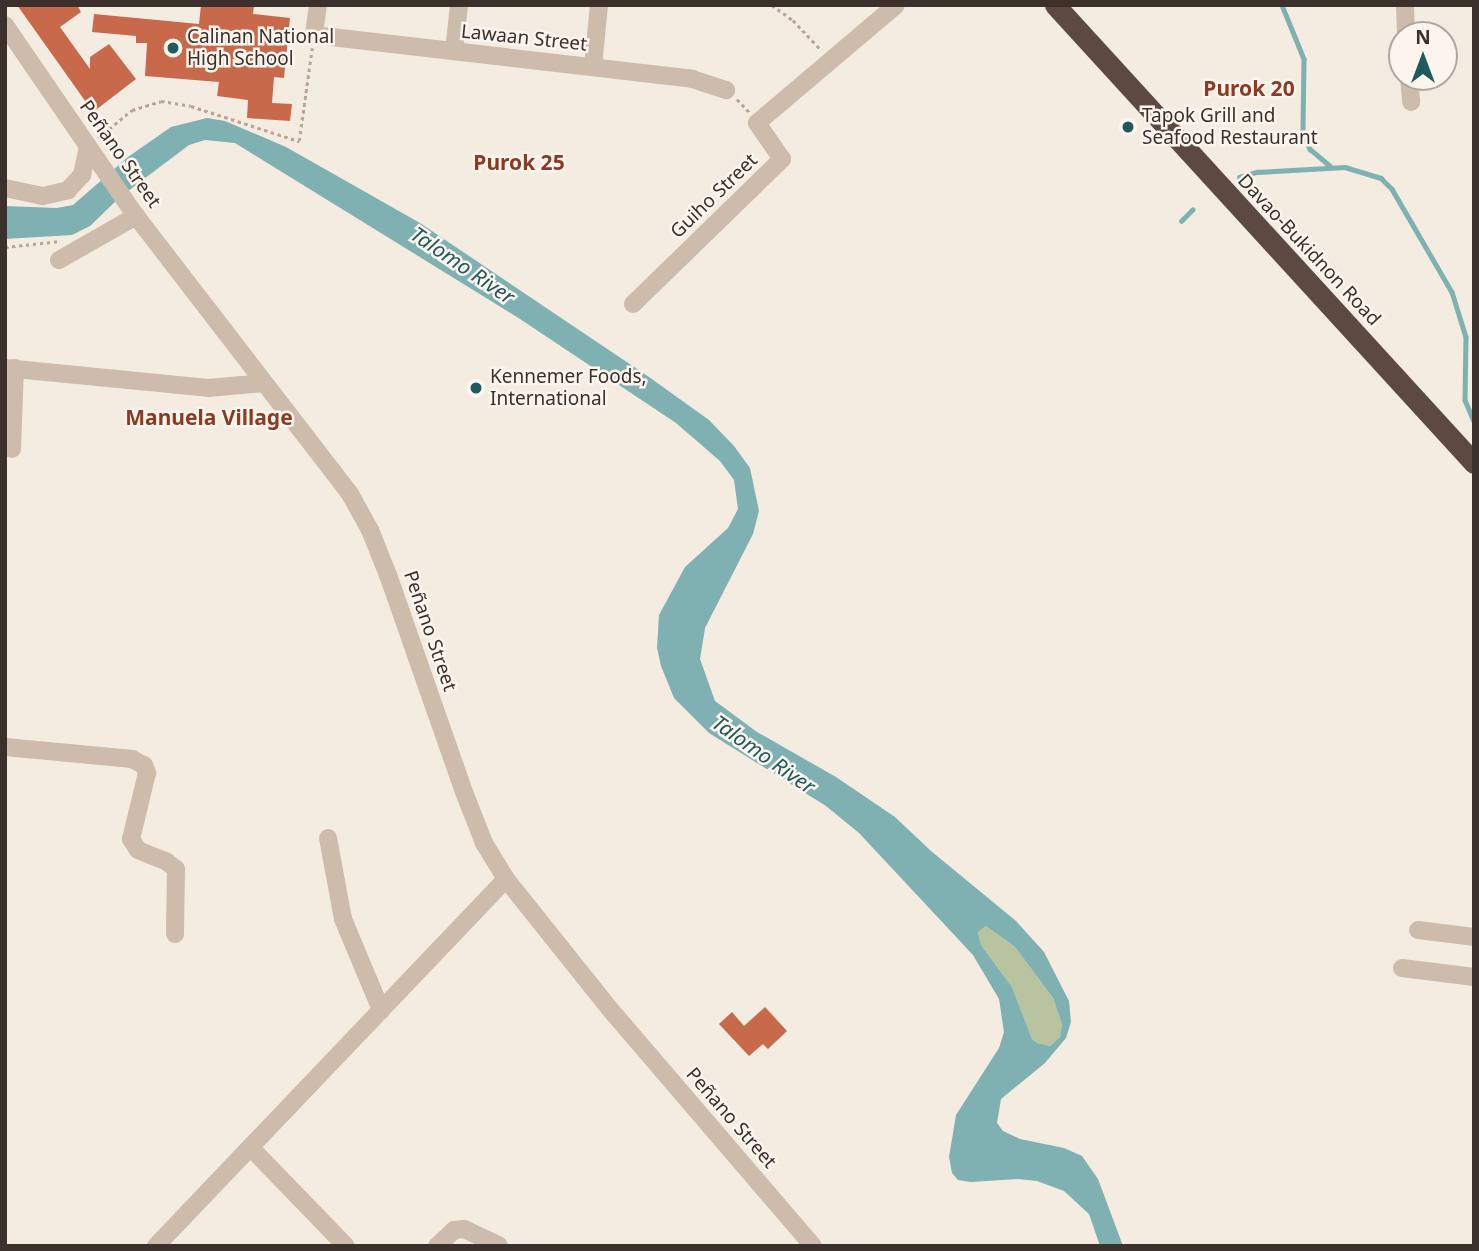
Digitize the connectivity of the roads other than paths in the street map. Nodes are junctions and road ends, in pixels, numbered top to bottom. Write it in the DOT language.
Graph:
graph roads {
  1 [pos="318,5"];
  2 [pos="459,5"];
  3 [pos="599,5"];
  4 [pos="896,5"];
  5 [pos="1055,5"];
  6 [pos="5,25"];
  7 [pos="454,51"];
  8 [pos="593,66"];
  9 [pos="726,90"];
  10 [pos="1410,91"];
  11 [pos="1411,102"];
  12 [pos="88,146"];
  13 [pos="5,188"];
  14 [pos="131,208"];
  15 [pos="59,260"];
  16 [pos="634,304"];
  17 [pos="10,368"];
  18 [pos="264,383"];
  19 [pos="12,449"];
  20 [pos="1474,463"];
  21 [pos="5,747"];
  22 [pos="328,838"];
  23 [pos="506,880"];
  24 [pos="1418,930"];
  25 [pos="174,934"];
  26 [pos="1474,937"];
  27 [pos="1402,968"];
  28 [pos="1474,977"];
  29 [pos="381,1010"];
  30 [pos="251,1148"];
  31 [pos="499,1245"];
  32 [pos="156,1246"];
  33 [pos="346,1246"];
  34 [pos="437,1246"];
  35 [pos="813,1246"];
  1 -- 7 [label="street, Lawaan Street"];
  2 -- 7 [label="street"];
  3 -- 8 [label="street"];
  4 -- 16 [label="street, Guiho Street"];
  5 -- 20 [label="highway, Davao-Bukidnon Road"];
  6 -- 12 [label="street, Peñano Street"];
  7 -- 8 [label="street, Lawaan Street"];
  8 -- 9 [label="street, Lawaan Street"];
  10 -- 11 [label="street"];
  12 -- 13 [label="street"];
  12 -- 14 [label="street, Peñano Street"];
  14 -- 15 [label="street"];
  14 -- 18 [label="street, Peñano Street"];
  17 -- 18 [label="street"];
  17 -- 19 [label="street"];
  18 -- 23 [label="street, Peñano Street"];
  21 -- 25 [label="street"];
  22 -- 29 [label="street"];
  23 -- 29 [label="street"];
  23 -- 35 [label="street, Peñano Street"];
  24 -- 26 [label="street"];
  27 -- 28 [label="street"];
  29 -- 30 [label="street"];
  30 -- 32 [label="street"];
  30 -- 33 [label="street"];
  31 -- 34 [label="street"];
}
